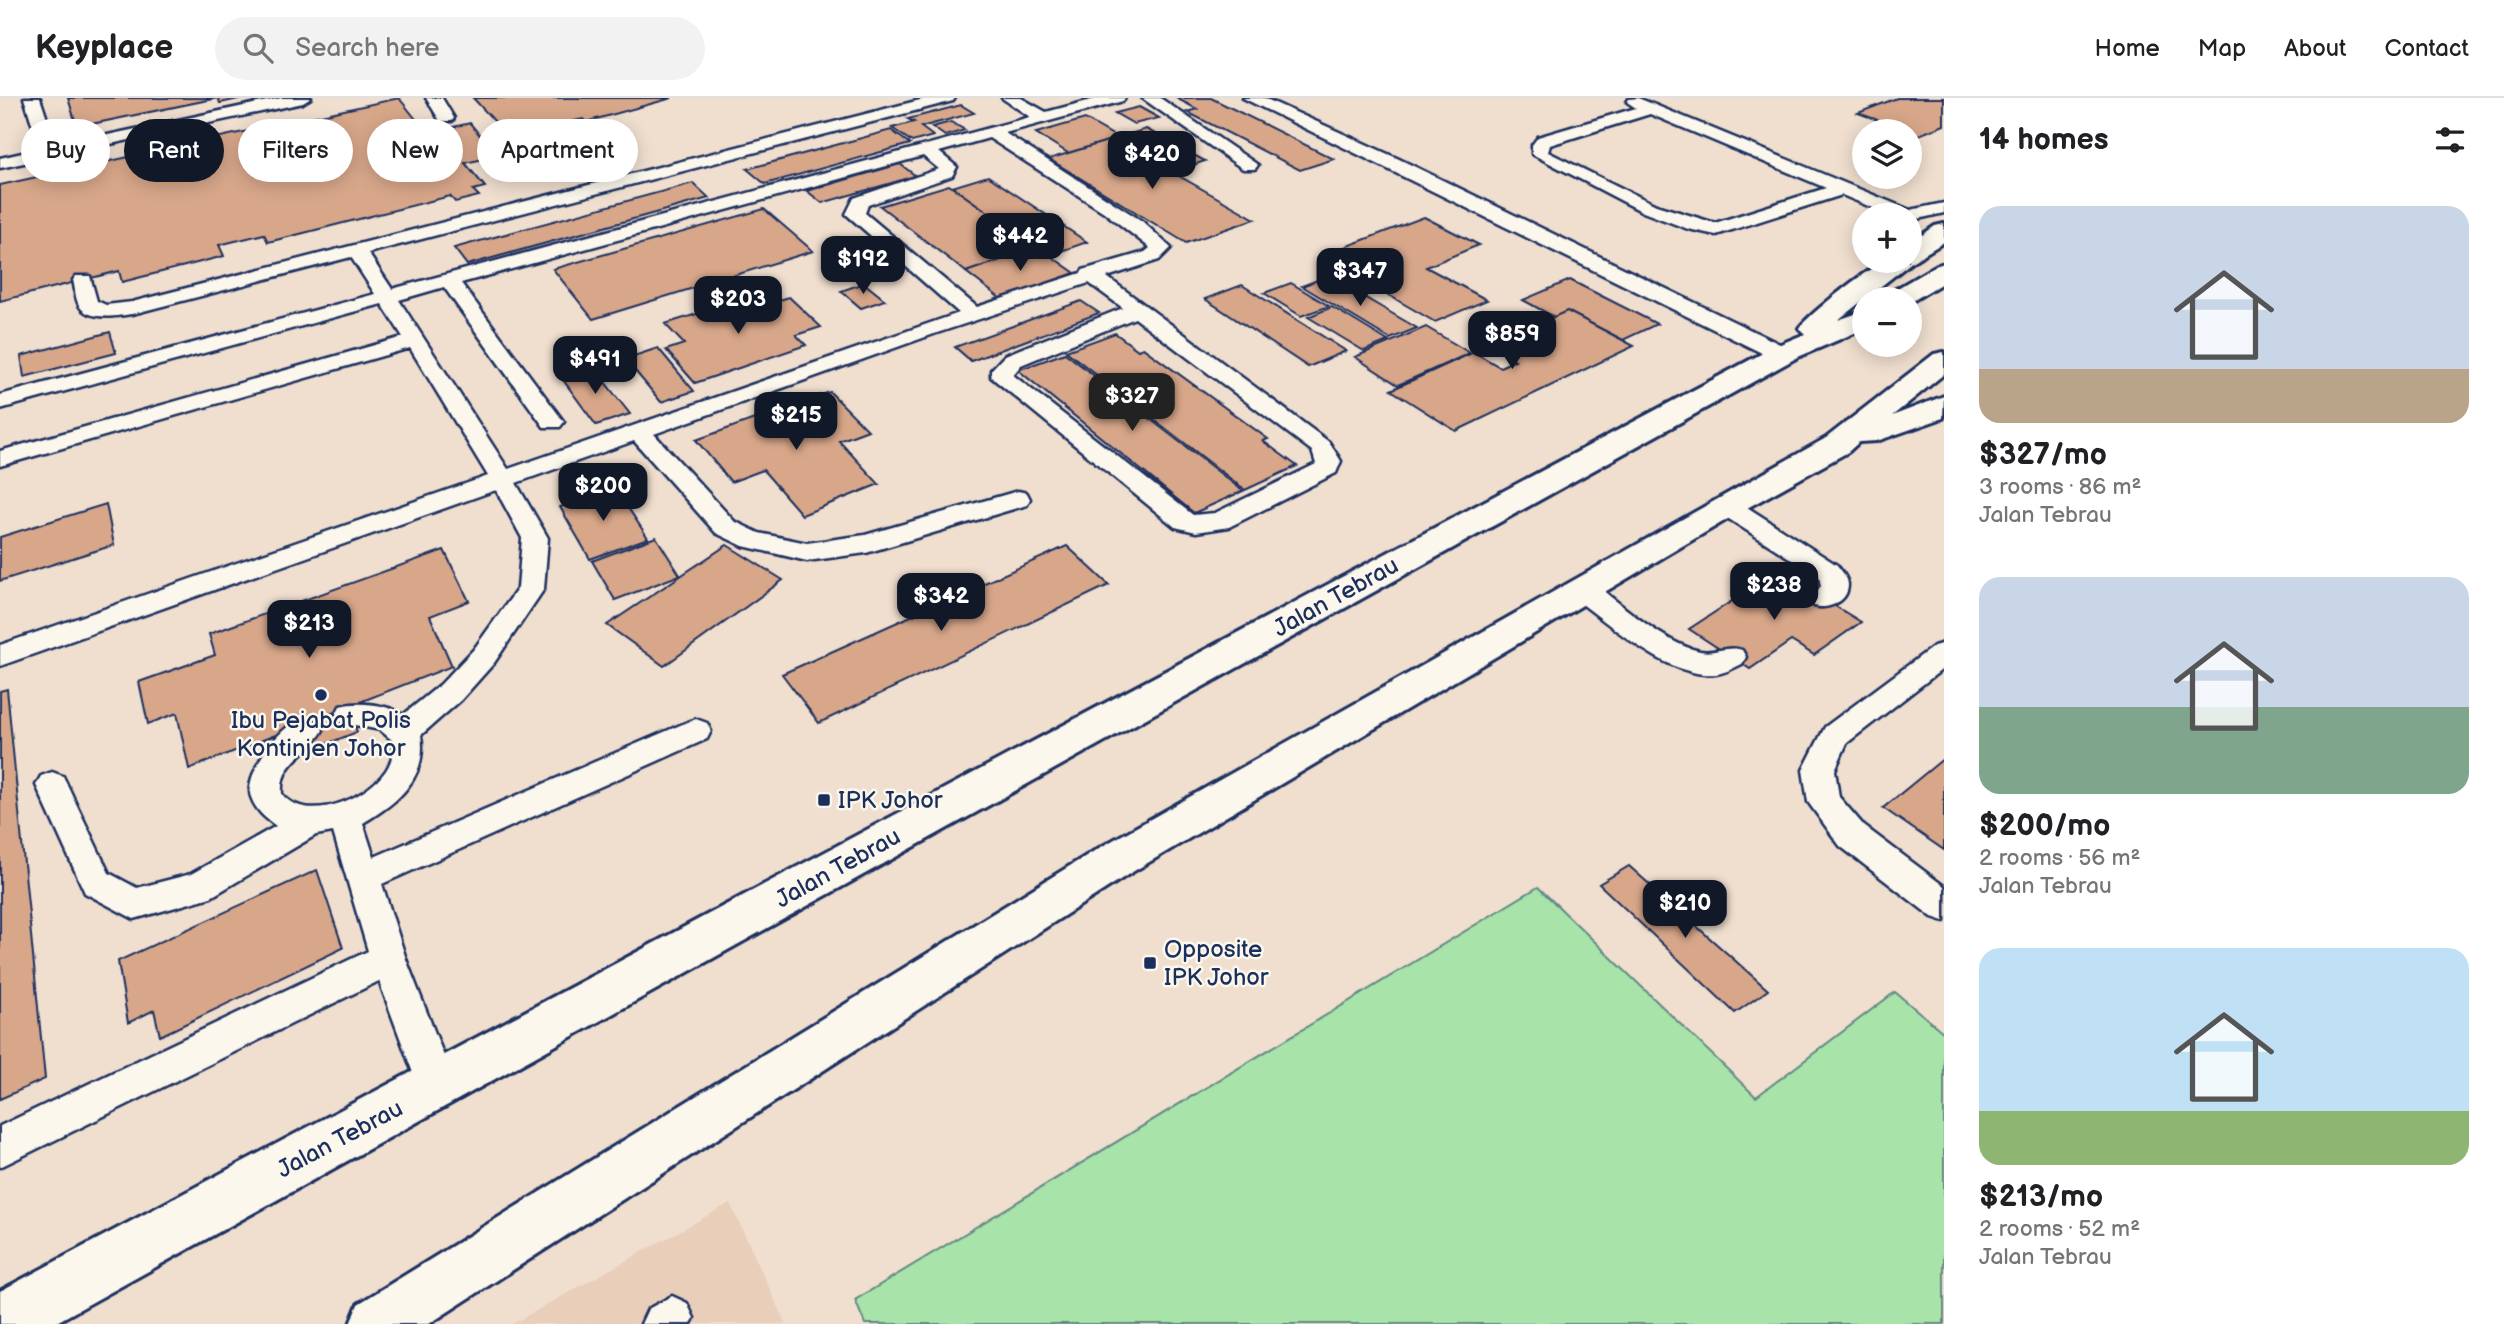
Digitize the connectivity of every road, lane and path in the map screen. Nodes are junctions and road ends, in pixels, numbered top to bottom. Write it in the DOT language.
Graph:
graph roads {
  1 [pos="32,98"];
  2 [pos="303,98"];
  3 [pos="435,98"];
  4 [pos="947,98"];
  5 [pos="1010,98"];
  6 [pos="1117,98"];
  7 [pos="1150,98"];
  8 [pos="1251,98"];
  9 [pos="1626,98"];
  10 [pos="1651,109"];
  11 [pos="1042,117"];
  12 [pos="446,118"];
  13 [pos="39,119"];
  14 [pos="989,131"];
  15 [pos="110,139"];
  16 [pos="925,149"];
  17 [pos="21,158"];
  18 [pos="0,163"];
  19 [pos="1249,165"];
  20 [pos="1840,190"];
  21 [pos="1873,203"];
  22 [pos="1944,208"];
  23 [pos="1922,214"];
  24 [pos="1944,231"];
  25 [pos="1922,246"];
  26 [pos="356,250"];
  27 [pos="1944,271"];
  28 [pos="1875,273"];
  29 [pos="1090,274"];
  30 [pos="83,280"];
  31 [pos="450,281"];
  32 [pos="1918,287"];
  33 [pos="387,297"];
  34 [pos="1139,310"];
  35 [pos="974,315"];
  36 [pos="1852,324"];
  37 [pos="416,340"];
  38 [pos="1785,352"];
  39 [pos="1944,360"];
  40 [pos="0,402"];
  41 [pos="1940,411"];
  42 [pos="552,422"];
  43 [pos="639,432"];
  44 [pos="1837,446"];
  45 [pos="0,459"];
  46 [pos="503,481"];
  47 [pos="1017,499"];
  48 [pos="1727,506"];
  49 [pos="1584,591"];
  50 [pos="1824,599"];
  51 [pos="1944,653"];
  52 [pos="0,656"];
  53 [pos="1732,657"];
  54 [pos="351,714"];
  55 [pos="307,730"];
  56 [pos="405,731"];
  57 [pos="696,731"];
  58 [pos="52,785"];
  59 [pos="329,819"];
  60 [pos="363,877"];
  61 [pos="1944,906"];
  62 [pos="388,959"];
  63 [pos="437,1087"];
  64 [pos="0,1147"];
  65 [pos="0,1322"];
  66 [pos="379,1324"];
  1 -- 13 [label="lane"];
  2 -- 15 [label="lane"];
  3 -- 12 [label="lane"];
  4 -- 26 [label="lane"];
  5 -- 11 [label="lane"];
  6 -- 11 [label="lane"];
  7 -- 19 [label="lane"];
  8 -- 38 [label="lane"];
  9 -- 10 [label="lane"];
  10 -- 20 [label="lane"];
  10 -- 20 [label="lane"];
  11 -- 14 [label="lane"];
  14 -- 16 [label="lane"];
  14 -- 29 [label="lane"];
  16 -- 31 [label="lane"];
  16 -- 35 [label="lane"];
  17 -- 18 [label="lane"];
  20 -- 21 [label="lane"];
  22 -- 23 [label="lane"];
  24 -- 25 [label="highway"];
  26 -- 30 [label="lane"];
  26 -- 33 [label="lane"];
  27 -- 32 [label="highway"];
  28 -- 38 [label="highway"];
  29 -- 34 [label="lane"];
  29 -- 35 [label="lane"];
  31 -- 33 [label="lane"];
  31 -- 42 [label="lane"];
  33 -- 37 [label="lane"];
  33 -- 40 [label="lane"];
  34 -- 34 [label="lane"];
  35 -- 43 [label="lane"];
  36 -- 38 [label="highway, Jalan Tebrau"];
  37 -- 45 [label="lane"];
  37 -- 46 [label="lane"];
  38 -- 63 [label="highway, Jalan Tebrau"];
  39 -- 44 [label="highway"];
  41 -- 44 [label="highway"];
  43 -- 46 [label="lane"];
  43 -- 47 [label="lane"];
  44 -- 48 [label="highway"];
  46 -- 52 [label="lane"];
  46 -- 56 [label="lane"];
  48 -- 49 [label="highway"];
  48 -- 50 [label="lane"];
  49 -- 53 [label="lane"];
  49 -- 66 [label="highway"];
  51 -- 61 [label="lane"];
  54 -- 56 [label="lane"];
  55 -- 59 [label="lane"];
  56 -- 59 [label="lane"];
  57 -- 60 [label="lane"];
  58 -- 59 [label="lane"];
  59 -- 60 [label="lane"];
  60 -- 62 [label="lane"];
  62 -- 63 [label="lane"];
  62 -- 64 [label="lane"];
  63 -- 65 [label="highway, Jalan Tebrau"];
}
